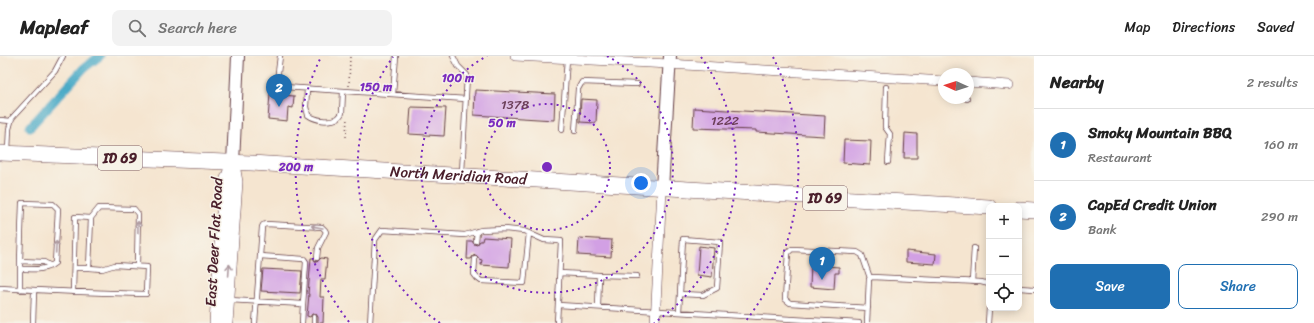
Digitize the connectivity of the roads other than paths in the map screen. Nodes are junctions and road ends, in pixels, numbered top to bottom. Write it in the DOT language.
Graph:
graph roads {
  1 [pos="63,56"];
  2 [pos="238,56"];
  3 [pos="280,56"];
  4 [pos="396,56"];
  5 [pos="453,56"];
  6 [pos="515,56"];
  7 [pos="567,59"];
  8 [pos="670,60"];
  9 [pos="938,81"];
  10 [pos="974,82"];
  11 [pos="638,84"];
  12 [pos="1009,85"];
  13 [pos="886,87"];
  14 [pos="308,89"];
  15 [pos="344,91"];
  16 [pos="393,94"];
  17 [pos="466,99"];
  18 [pos="0,120"];
  19 [pos="11,121"];
  20 [pos="562,130"];
  21 [pos="575,131"];
  22 [pos="4,153"];
  23 [pos="888,162"];
  24 [pos="233,163"];
  25 [pos="462,176"];
  26 [pos="662,189"];
  27 [pos="986,208"];
  28 [pos="1022,209"];
  29 [pos="1034,210"];
  30 [pos="91,218"];
  31 [pos="477,231"];
  32 [pos="529,233"];
  33 [pos="476,241"];
  34 [pos="974,248"];
  35 [pos="260,256"];
  36 [pos="317,258"];
  37 [pos="475,259"];
  38 [pos="20,261"];
  39 [pos="51,266"];
  40 [pos="137,266"];
  41 [pos="74,268"];
  42 [pos="89,268"];
  43 [pos="20,269"];
  44 [pos="560,273"];
  45 [pos="599,274"];
  46 [pos="636,276"];
  47 [pos="870,278"];
  48 [pos="972,282"];
  49 [pos="986,284"];
  50 [pos="0,288"];
  51 [pos="1022,288"];
  52 [pos="1034,289"];
  53 [pos="20,290"];
  54 [pos="34,291"];
  55 [pos="73,292"];
  56 [pos="680,294"];
  57 [pos="227,300"];
  58 [pos="256,302"];
  59 [pos="303,304"];
  60 [pos="558,305"];
  61 [pos="598,307"];
  62 [pos="868,308"];
  63 [pos="655,311"];
  64 [pos="989,311"];
  65 [pos="679,312"];
  66 [pos="314,317"];
  67 [pos="803,321"];
  68 [pos="33,323"];
  69 [pos="216,323"];
  70 [pos="226,323"];
  71 [pos="255,323"];
  72 [pos="302,323"];
  73 [pos="314,323"];
  74 [pos="370,323"];
  75 [pos="557,323"];
  76 [pos="655,323"];
  77 [pos="859,323"];
  78 [pos="867,323"];
  79 [pos="988,323"];
  1 -- 19 [label="lane"];
  2 -- 24 [label="street, East Deer Flat Road"];
  3 -- 14 [label="lane"];
  4 -- 16 [label="lane"];
  5 -- 17 [label="lane"];
  6 -- 7 [label="street"];
  7 -- 8 [label="street"];
  7 -- 20 [label="lane"];
  8 -- 9 [label="street"];
  8 -- 26 [label="street"];
  10 -- 12 [label="street"];
  11 -- 21 [label="lane"];
  13 -- 23 [label="lane"];
  14 -- 15 [label="lane"];
  14 -- 15 [label="lane"];
  15 -- 16 [label="lane"];
  16 -- 17 [label="lane"];
  17 -- 25 [label="lane"];
  18 -- 19 [label="lane"];
  19 -- 22 [label="lane"];
  22 -- 24 [label="main road, North Meridian Road / ID 69"];
  24 -- 25 [label="main road, North Meridian Road / ID 69"];
  57 -- 24 [label="main road, East Deer Flat Road, one-way"];
  24 -- 69 [label="main road, East Deer Flat Road"];
  25 -- 26 [label="main road, North Meridian Road / ID 69"];
  26 -- 27 [label="main road, North Meridian Road / ID 69"];
  26 -- 63 [label="street"];
  28 -- 29 [label="main road"];
  40 -- 30 [label="lane, one-way"];
  30 -- 41 [label="lane"];
  30 -- 42 [label="lane"];
  31 -- 32 [label="lane"];
  31 -- 33 [label="lane"];
  31 -- 74 [label="lane"];
  32 -- 37 [label="lane"];
  32 -- 44 [label="lane"];
  34 -- 48 [label="lane"];
  36 -- 35 [label="lane, one-way"];
  35 -- 58 [label="lane"];
  35 -- 59 [label="lane"];
  38 -- 39 [label="lane"];
  39 -- 38 [label="lane, one-way"];
  38 -- 43 [label="lane"];
  39 -- 43 [label="lane"];
  40 -- 42 [label="lane"];
  40 -- 55 [label="lane"];
  41 -- 42 [label="lane"];
  41 -- 55 [label="lane"];
  43 -- 53 [label="lane"];
  44 -- 45 [label="lane"];
  44 -- 60 [label="lane"];
  45 -- 46 [label="lane"];
  45 -- 61 [label="lane"];
  47 -- 48 [label="lane"];
  47 -- 62 [label="lane"];
  47 -- 62 [label="lane"];
  48 -- 49 [label="lane"];
  50 -- 53 [label="lane"];
  51 -- 52 [label="lane"];
  53 -- 54 [label="lane"];
  54 -- 55 [label="lane"];
  54 -- 68 [label="lane"];
  56 -- 56 [label="lane"];
  56 -- 65 [label="lane"];
  57 -- 58 [label="lane"];
  57 -- 70 [label="main road, East Deer Flat Road"];
  58 -- 59 [label="lane"];
  58 -- 71 [label="lane"];
  59 -- 72 [label="lane"];
  60 -- 61 [label="lane"];
  60 -- 75 [label="lane"];
  61 -- 63 [label="lane"];
  62 -- 78 [label="lane"];
  63 -- 65 [label="lane"];
  63 -- 76 [label="street"];
  64 -- 79 [label="lane"];
  65 -- 67 [label="lane"];
  66 -- 73 [label="lane"];
  67 -- 77 [label="lane"];
}
